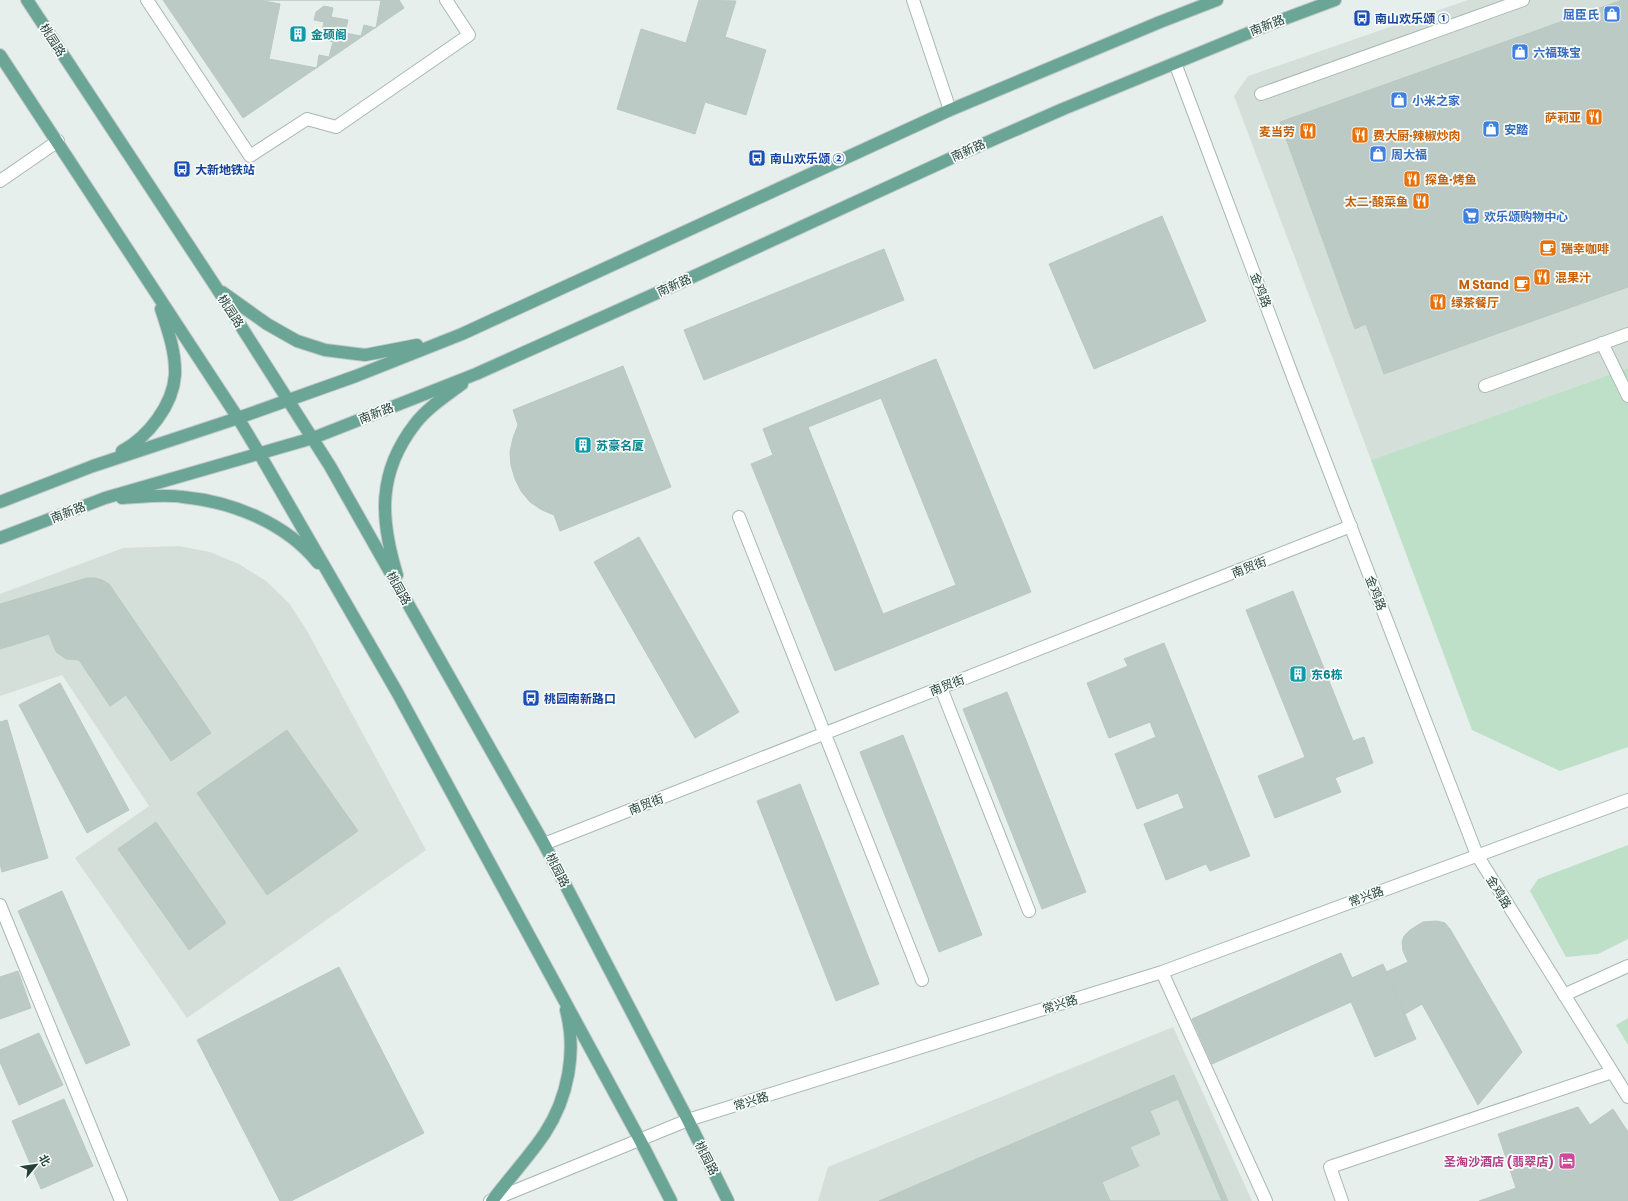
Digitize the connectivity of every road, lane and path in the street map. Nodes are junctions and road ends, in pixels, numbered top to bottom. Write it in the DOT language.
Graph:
graph roads {
  1 [pos="27,0"];
  2 [pos="147,0"];
  3 [pos="446,0"];
  4 [pos="913,0"];
  5 [pos="1217,0"];
  6 [pos="1335,0"];
  7 [pos="1523,0"];
  8 [pos="0,55"];
  9 [pos="1175,63"];
  10 [pos="1260,94"];
  11 [pos="950,110"];
  12 [pos="58,141"];
  13 [pos="0,181"];
  14 [pos="216,287"];
  15 [pos="155,291"];
  16 [pos="462,334"];
  17 [pos="1628,334"];
  18 [pos="1602,343"];
  19 [pos="476,374"];
  20 [pos="1485,386"];
  21 [pos="1628,396"];
  22 [pos="289,400"];
  23 [pos="238,418"];
  24 [pos="313,438"];
  25 [pos="259,453"];
  26 [pos="93,466"];
  27 [pos="105,498"];
  28 [pos="0,502"];
  29 [pos="739,516"];
  30 [pos="1351,526"];
  31 [pos="0,538"];
  32 [pos="337,588"];
  33 [pos="403,596"];
  34 [pos="941,688"];
  35 [pos="824,734"];
  36 [pos="1628,800"];
  37 [pos="544,844"];
  38 [pos="1477,855"];
  39 [pos="0,905"];
  40 [pos="1029,911"];
  41 [pos="1628,966"];
  42 [pos="1162,972"];
  43 [pos="922,980"];
  44 [pos="560,992"];
  45 [pos="1564,995"];
  46 [pos="1612,1072"];
  47 [pos="1628,1097"];
  48 [pos="688,1120"];
  49 [pos="640,1140"];
  50 [pos="121,1201"];
  51 [pos="491,1201"];
  52 [pos="498,1201"];
  53 [pos="671,1201"];
  54 [pos="728,1201"];
  55 [pos="1266,1201"];
  56 [pos="1342,1201"];
  1 -- 14 [label="main road, 桃园路"];
  2 -- 3 [label="street"];
  4 -- 11 [label="street"];
  5 -- 11 [label="main road"];
  6 -- 9 [label="main road, 南新路"];
  7 -- 10 [label="street"];
  8 -- 12 [label="main road"];
  9 -- 19 [label="main road, 南新路"];
  9 -- 30 [label="street, 金鸡路"];
  11 -- 16 [label="main road"];
  12 -- 13 [label="street"];
  12 -- 15 [label="main road"];
  14 -- 16 [label="main road"];
  14 -- 22 [label="main road, 桃园路"];
  15 -- 23 [label="main road"];
  15 -- 26 [label="main road"];
  16 -- 22 [label="main road"];
  17 -- 18 [label="street"];
  18 -- 20 [label="street"];
  18 -- 21 [label="street"];
  19 -- 24 [label="main road, 南新路"];
  19 -- 33 [label="main road"];
  22 -- 23 [label="main road"];
  22 -- 24 [label="main road, 桃园路"];
  23 -- 25 [label="main road"];
  23 -- 26 [label="main road"];
  24 -- 25 [label="main road, 南新路"];
  24 -- 33 [label="main road, 桃园路"];
  25 -- 27 [label="main road, 南新路"];
  25 -- 32 [label="main road"];
  26 -- 28 [label="main road"];
  27 -- 31 [label="main road, 南新路"];
  27 -- 32 [label="main road"];
  29 -- 35 [label="street"];
  30 -- 34 [label="street, 南贸街"];
  30 -- 38 [label="street, 金鸡路"];
  32 -- 44 [label="main road"];
  33 -- 37 [label="main road, 桃园路"];
  34 -- 35 [label="street, 南贸街"];
  34 -- 40 [label="street"];
  35 -- 37 [label="street, 南贸街"];
  35 -- 43 [label="street"];
  36 -- 38 [label="street, 常兴路"];
  37 -- 48 [label="main road, 桃园路"];
  38 -- 42 [label="street, 常兴路"];
  38 -- 45 [label="street, 金鸡路"];
  39 -- 50 [label="street"];
  41 -- 45 [label="street"];
  42 -- 48 [label="street, 常兴路"];
  42 -- 55 [label="street"];
  44 -- 49 [label="main road"];
  44 -- 51 [label="main road"];
  45 -- 46 [label="street, 金鸡路"];
  46 -- 47 [label="street, 金鸡路"];
  46 -- 56 [label="street"];
  48 -- 49 [label="street, 常兴路"];
  48 -- 54 [label="main road, 桃园路"];
  49 -- 51 [label="street, 常兴路"];
  49 -- 53 [label="main road"];
  51 -- 52 [label="main road"];
}
